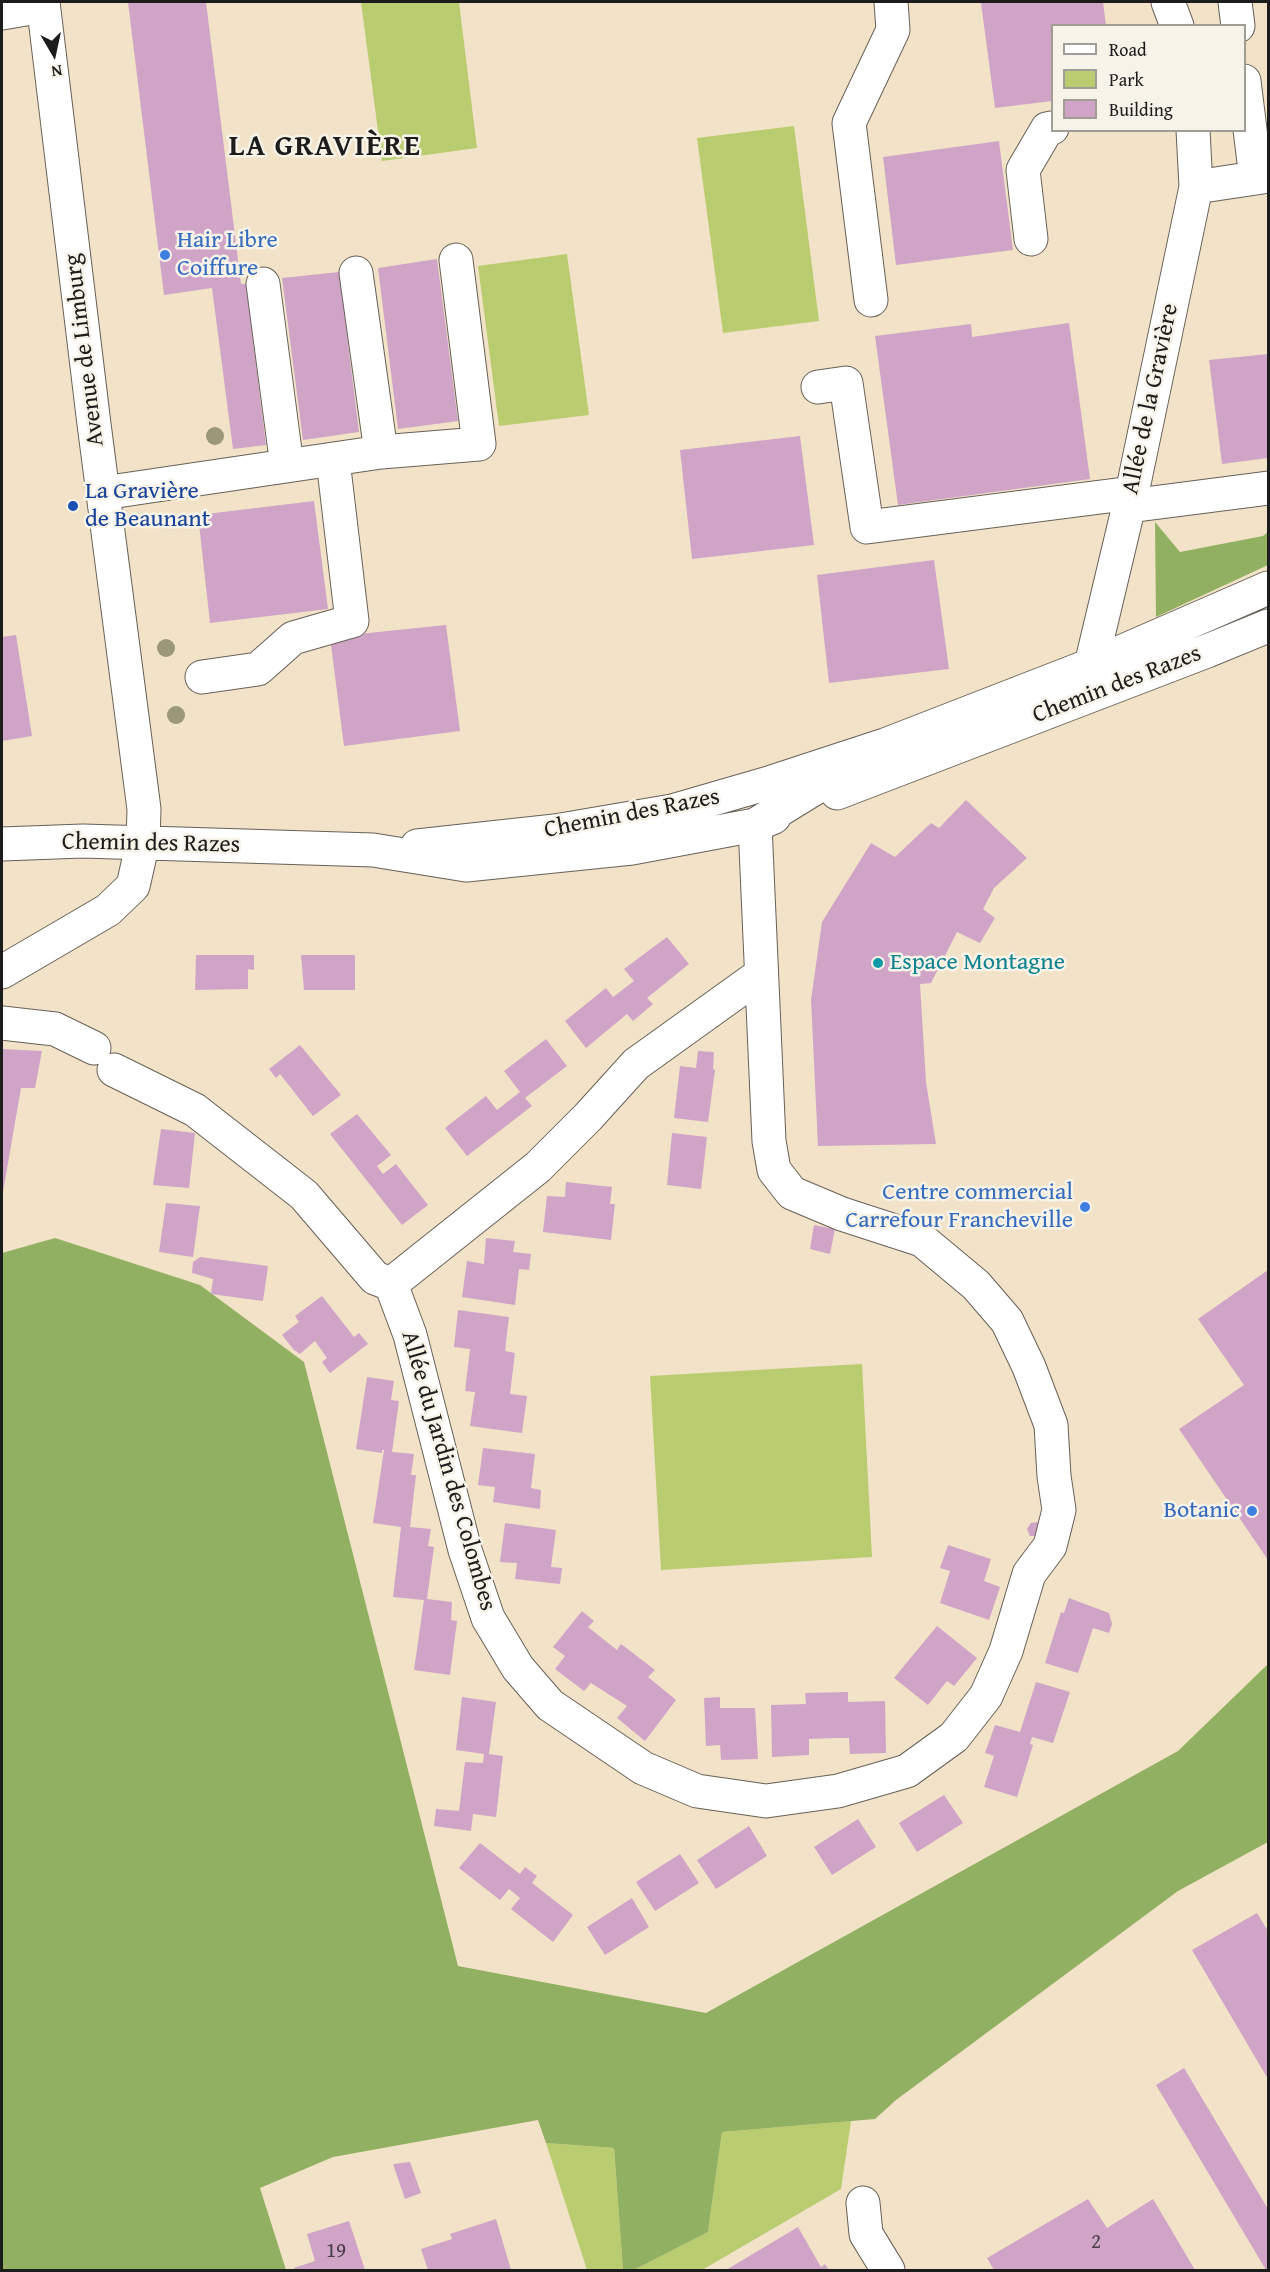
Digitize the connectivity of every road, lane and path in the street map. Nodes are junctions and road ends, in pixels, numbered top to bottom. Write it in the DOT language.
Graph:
graph roads {
  1 [pos="891,2"];
  2 [pos="1168,2"];
  3 [pos="1235,2"];
  4 [pos="43,4"];
  5 [pos="2,13"];
  6 [pos="1175,24"];
  7 [pos="1238,24"];
  8 [pos="1246,87"];
  9 [pos="1051,128"];
  10 [pos="1193,132"];
  11 [pos="1262,177"];
  12 [pos="1196,187"];
  13 [pos="1031,239"];
  14 [pos="456,260"];
  15 [pos="356,273"];
  16 [pos="263,284"];
  17 [pos="871,300"];
  18 [pos="818,387"];
  19 [pos="381,453"];
  20 [pos="333,460"];
  21 [pos="287,466"];
  22 [pos="1269,488"];
  23 [pos="103,493"];
  24 [pos="1131,500"];
  25 [pos="1269,588"];
  26 [pos="1269,626"];
  27 [pos="1091,665"];
  28 [pos="202,677"];
  29 [pos="965,743"];
  30 [pos="885,745"];
  31 [pos="754,825"];
  32 [pos="143,842"];
  33 [pos="2,844"];
  34 [pos="373,850"];
  35 [pos="2,972"];
  36 [pos="760,975"];
  37 [pos="2,1023"];
  38 [pos="391,1284"];
  39 [pos="863,2203"];
  40 [pos="888,2271"];
  1 -- 17 [label="street"];
  2 -- 6 [label="street"];
  3 -- 7 [label="street"];
  4 -- 5 [label="street"];
  4 -- 23 [label="street, Avenue de Limburg"];
  8 -- 11 [label="street"];
  9 -- 13 [label="street"];
  10 -- 12 [label="street, Allée de la Gravière"];
  11 -- 12 [label="street"];
  12 -- 24 [label="street, Allée de la Gravière"];
  14 -- 19 [label="street"];
  15 -- 19 [label="street"];
  16 -- 21 [label="street"];
  18 -- 24 [label="street"];
  19 -- 20 [label="street"];
  20 -- 21 [label="street"];
  20 -- 28 [label="street"];
  21 -- 23 [label="street"];
  22 -- 24 [label="street"];
  23 -- 32 [label="street, Avenue de Limburg"];
  24 -- 27 [label="street, Allée de la Gravière"];
  25 -- 27 [label="street, Chemin des Razes"];
  26 -- 29 [label="street, Chemin des Razes"];
  27 -- 29 [label="street, Chemin des Razes"];
  27 -- 30 [label="street, Chemin des Razes"];
  29 -- 31 [label="street, Chemin des Razes"];
  30 -- 31 [label="street, Chemin des Razes"];
  30 -- 34 [label="street, Chemin des Razes"];
  31 -- 34 [label="street, Chemin des Razes"];
  31 -- 36 [label="street, Allée du Jardin des Colombes"];
  32 -- 33 [label="street, Chemin des Razes"];
  32 -- 34 [label="street, Chemin des Razes"];
  32 -- 35 [label="street, Avenue de Limburg"];
  36 -- 38 [label="street"];
  36 -- 38 [label="street, Allée du Jardin des Colombes"];
  37 -- 38 [label="street"];
  39 -- 40 [label="street"];
}
